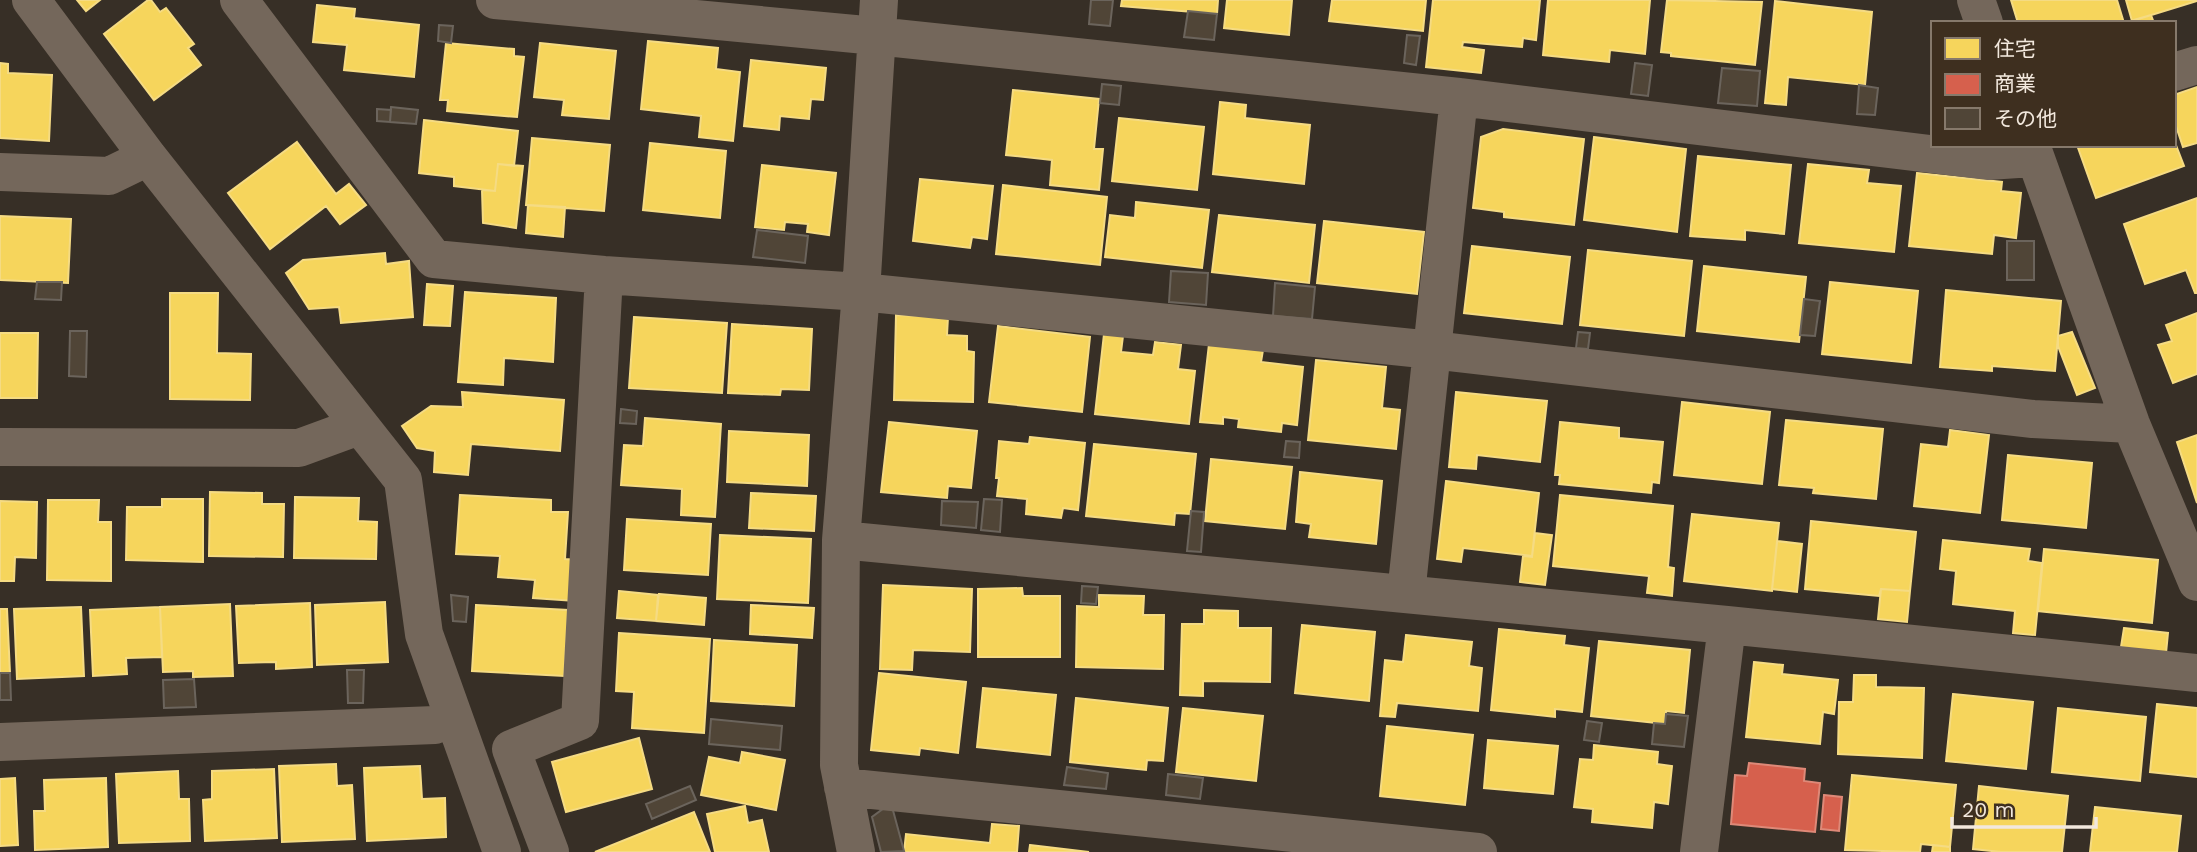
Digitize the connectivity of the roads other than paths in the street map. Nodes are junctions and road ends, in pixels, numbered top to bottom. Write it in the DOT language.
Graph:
graph roads {
  1 [pos="32,0"];
  2 [pos="239,0"];
  3 [pos="495,0"];
  4 [pos="1976,0"];
  5 [pos="877,18"];
  6 [pos="1983,21"];
  7 [pos="2197,65"];
  8 [pos="2176,71"];
  9 [pos="1459,97"];
  10 [pos="2033,152"];
  11 [pos="148,158"];
  12 [pos="0,172"];
  13 [pos="604,275"];
  14 [pos="861,292"];
  15 [pos="1433,350"];
  16 [pos="2131,424"];
  17 [pos="359,426"];
  18 [pos="0,447"];
  19 [pos="841,540"];
  20 [pos="2196,578"];
  21 [pos="1406,594"];
  22 [pos="1727,625"];
  23 [pos="2197,673"];
  24 [pos="453,717"];
  25 [pos="0,742"];
  26 [pos="843,787"];
  27 [pos="502,852"];
  28 [pos="550,852"];
  29 [pos="856,852"];
  30 [pos="1478,852"];
  31 [pos="1699,852"];
  1 -- 11 [label="street"];
  2 -- 13 [label="street"];
  3 -- 5 [label="street"];
  4 -- 6 [label="street"];
  5 -- 9 [label="street"];
  5 -- 14 [label="street"];
  7 -- 8 [label="street"];
  9 -- 10 [label="street"];
  9 -- 15 [label="street"];
  10 -- 16 [label="street"];
  11 -- 12 [label="street"];
  11 -- 17 [label="street"];
  13 -- 14 [label="street"];
  13 -- 28 [label="street"];
  14 -- 15 [label="street"];
  14 -- 19 [label="street"];
  15 -- 16 [label="street"];
  15 -- 21 [label="street"];
  16 -- 20 [label="street"];
  17 -- 18 [label="street"];
  17 -- 24 [label="street"];
  19 -- 21 [label="street"];
  19 -- 26 [label="street"];
  21 -- 22 [label="street"];
  22 -- 23 [label="street"];
  22 -- 31 [label="street"];
  24 -- 25 [label="street"];
  24 -- 27 [label="street"];
  26 -- 29 [label="street"];
  26 -- 30 [label="street"];
}
